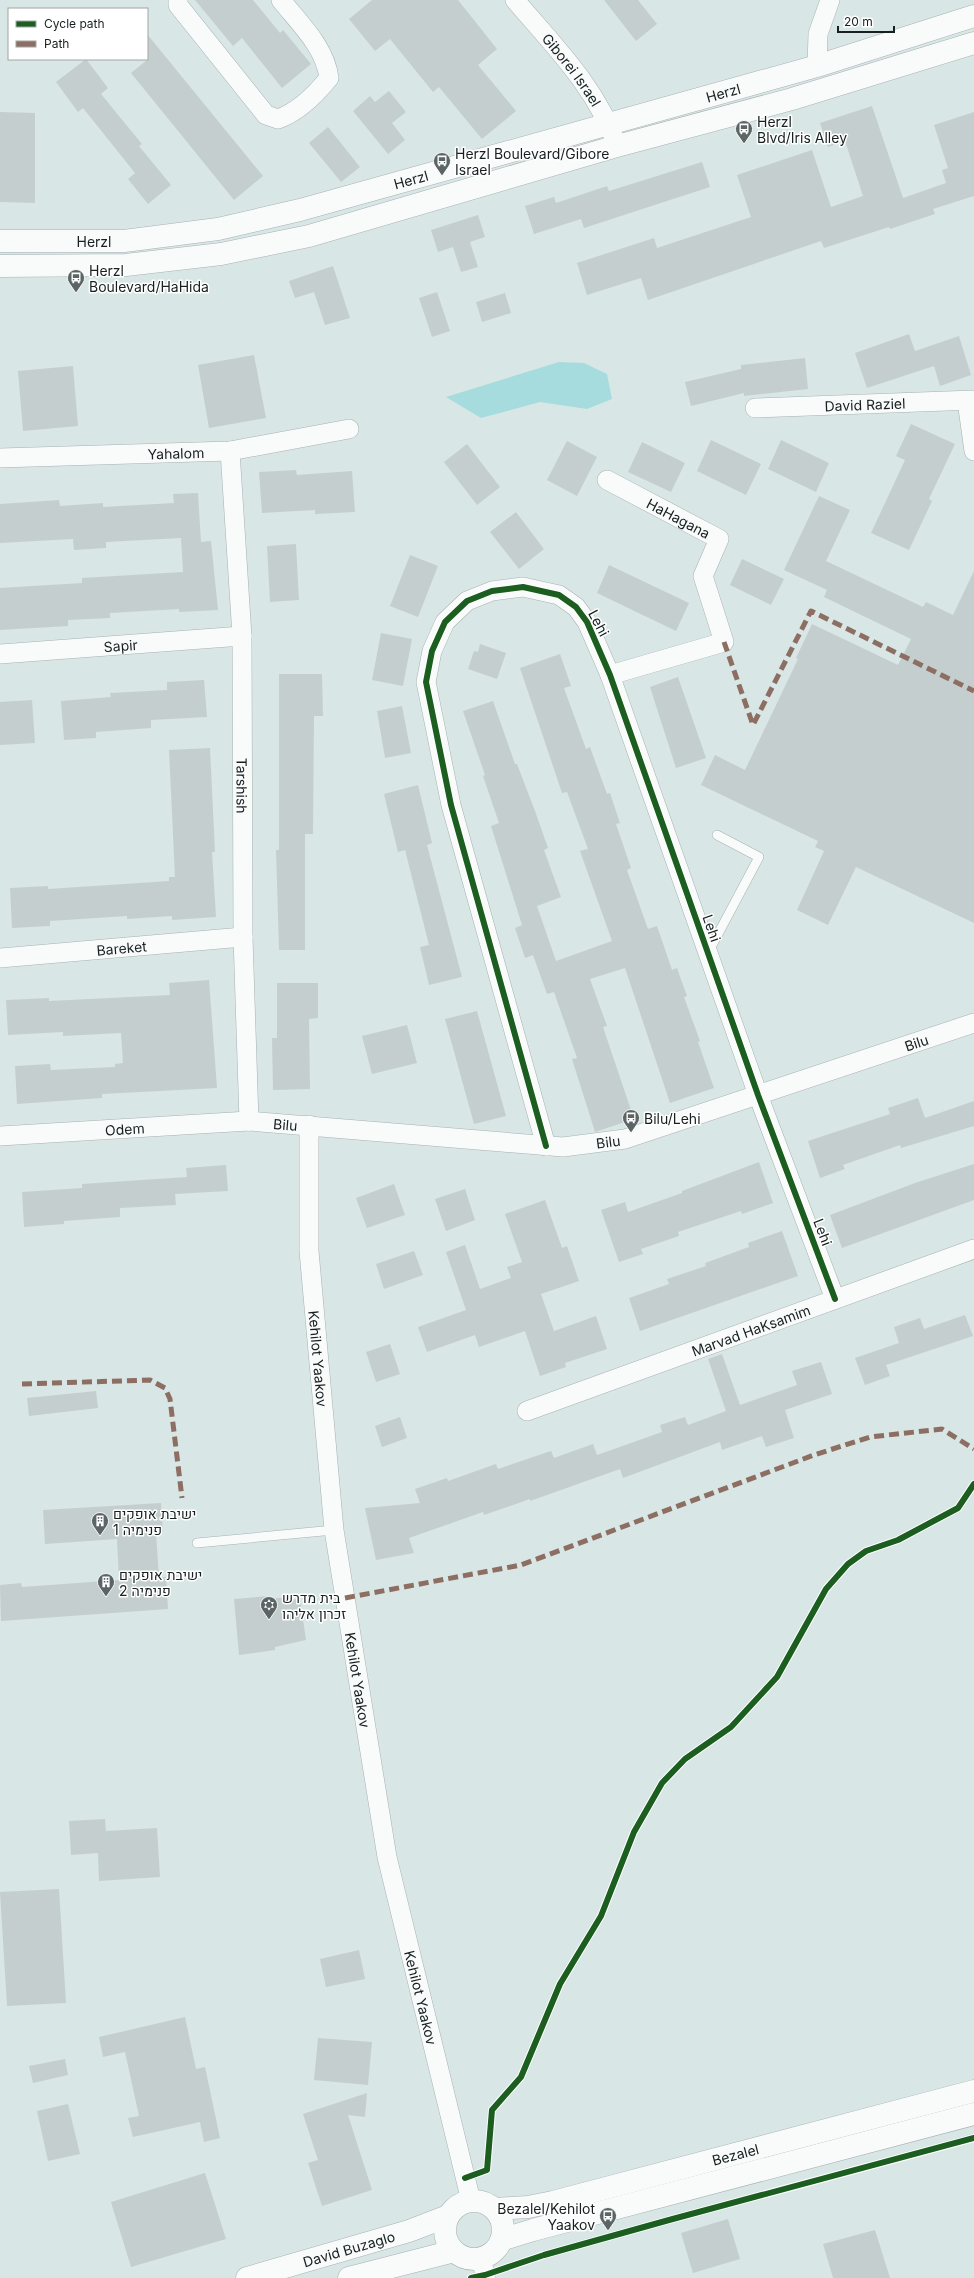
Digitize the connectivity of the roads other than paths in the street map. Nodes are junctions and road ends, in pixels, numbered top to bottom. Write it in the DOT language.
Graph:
graph roads {
  1 [pos="178,0"];
  2 [pos="281,0"];
  3 [pos="515,0"];
  4 [pos="830,0"];
  5 [pos="974,16"];
  6 [pos="974,43"];
  7 [pos="818,66"];
  8 [pos="609,124"];
  9 [pos="617,146"];
  10 [pos="0,241"];
  11 [pos="0,266"];
  12 [pos="971,400"];
  13 [pos="755,408"];
  14 [pos="349,429"];
  15 [pos="230,451"];
  16 [pos="974,451"];
  17 [pos="0,458"];
  18 [pos="607,480"];
  19 [pos="242,636"];
  20 [pos="0,654"];
  21 [pos="610,675"];
  22 [pos="717,835"];
  23 [pos="243,937"];
  24 [pos="708,953"];
  25 [pos="0,958"];
  26 [pos="974,1023"];
  27 [pos="758,1095"];
  28 [pos="249,1121"];
  29 [pos="309,1124"];
  30 [pos="0,1136"];
  31 [pos="546,1146"];
  32 [pos="974,1249"];
  33 [pos="835,1299"];
  34 [pos="527,1411"];
  35 [pos="334,1530"];
  36 [pos="197,1543"];
  37 [pos="974,2091"];
  38 [pos="974,2114"];
  39 [pos="471,2201"];
  40 [pos="495,2209"];
  41 [pos="448,2216"];
  42 [pos="501,2240"];
  43 [pos="454,2251"];
  44 [pos="484,2268"];
  45 [pos="248,2278"];
  46 [pos="349,2278"];
  1 -- 2 [label="street"];
  3 -- 8 [label="street, Giborei Israel"];
  4 -- 7 [label="street"];
  5 -- 7 [label="main road, Herzl"];
  6 -- 9 [label="main road, Herzl"];
  7 -- 8 [label="main road, Herzl"];
  8 -- 9 [label="street, Giborei Israel"];
  8 -- 10 [label="main road, Herzl"];
  9 -- 11 [label="main road, Herzl"];
  12 -- 13 [label="street, David Raziel"];
  12 -- 16 [label="street"];
  14 -- 15 [label="street, Yahalom"];
  15 -- 17 [label="street, Yahalom"];
  15 -- 19 [label="street, Tarshish"];
  18 -- 21 [label="street, HaHagana"];
  19 -- 20 [label="street, Sapir"];
  19 -- 23 [label="street, Tarshish"];
  21 -- 24 [label="street, Lehi"];
  21 -- 31 [label="street, Lehi"];
  22 -- 24 [label="lane"];
  23 -- 25 [label="street, Bareket"];
  23 -- 28 [label="street, Tarshish"];
  24 -- 27 [label="street, Lehi"];
  26 -- 27 [label="street, Bilu"];
  27 -- 31 [label="street, Bilu"];
  27 -- 33 [label="street, Lehi"];
  28 -- 29 [label="street, Bilu"];
  28 -- 30 [label="street, Odem"];
  29 -- 31 [label="street, Bilu"];
  29 -- 35 [label="street, Kehilot Yaakov"];
  32 -- 33 [label="street, Marvad HaKsamim"];
  33 -- 34 [label="street, Marvad HaKsamim"];
  35 -- 36 [label="lane"];
  35 -- 39 [label="street, Kehilot Yaakov"];
  37 -- 40 [label="main road, Bezalel"];
  38 -- 42 [label="main road, Bezalel"];
  39 -- 40 [label="main road"];
  39 -- 41 [label="main road"];
  40 -- 42 [label="main road"];
  41 -- 43 [label="main road"];
  41 -- 45 [label="main road, David Buzaglo"];
  42 -- 44 [label="main road"];
  43 -- 44 [label="main road"];
  43 -- 46 [label="main road, David Buzaglo"];
}
